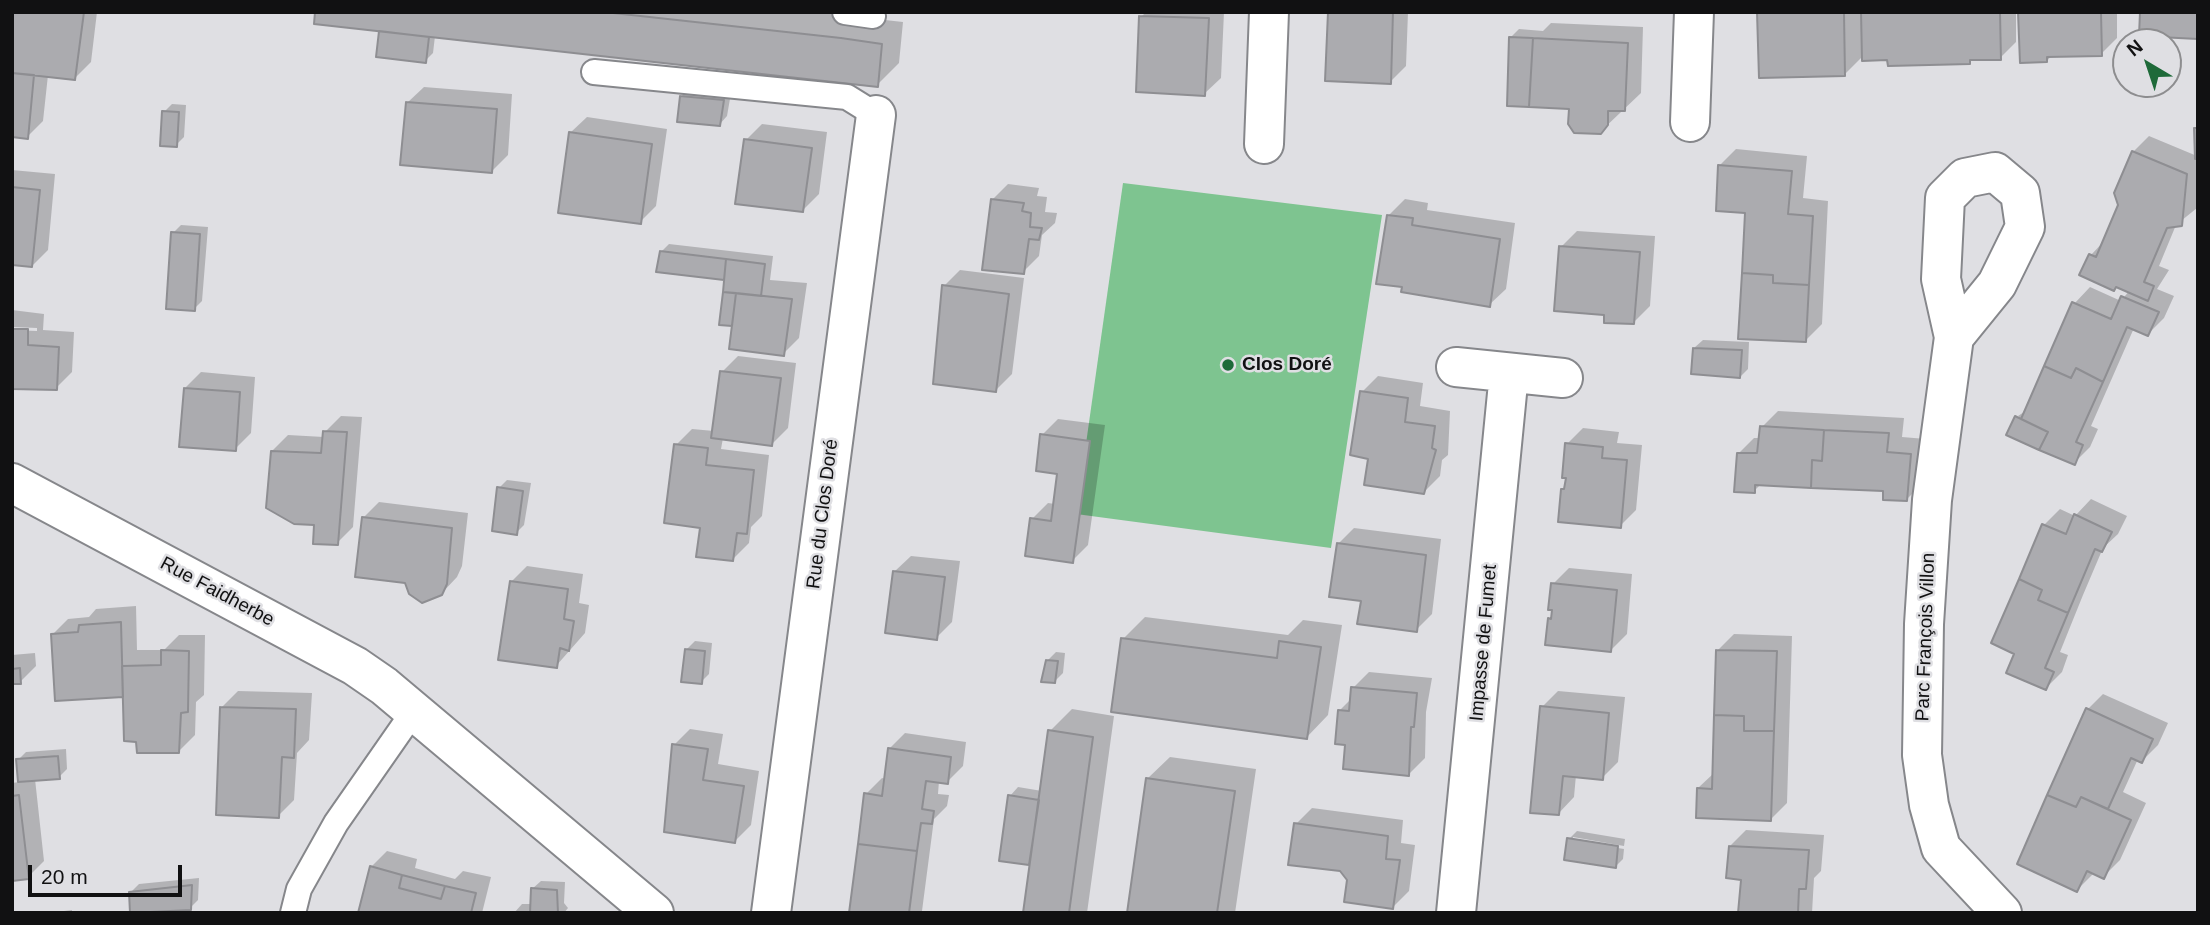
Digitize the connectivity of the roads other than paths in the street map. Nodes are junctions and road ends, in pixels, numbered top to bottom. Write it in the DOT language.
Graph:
graph roads {
  1 [pos="845,12"];
  2 [pos="1269,12"];
  3 [pos="1694,12"];
  4 [pos="873,16"];
  5 [pos="594,72"];
  6 [pos="876,115"];
  7 [pos="1690,122"];
  8 [pos="1264,144"];
  9 [pos="1954,337"];
  10 [pos="1456,367"];
  11 [pos="1509,373"];
  12 [pos="1563,378"];
  13 [pos="12,483"];
  14 [pos="414,711"];
  15 [pos="293,913"];
  16 [pos="654,913"];
  17 [pos="771,913"];
  18 [pos="1456,913"];
  19 [pos="2002,913"];
  1 -- 4 [label="lane"];
  2 -- 8 [label="street"];
  3 -- 7 [label="street"];
  5 -- 6 [label="lane"];
  6 -- 17 [label="street, Rue du Clos Doré"];
  9 -- 19 [label="street, Parc François Villon"];
  10 -- 11 [label="street"];
  11 -- 12 [label="street"];
  11 -- 18 [label="street, Impasse de Fumet"];
  13 -- 14 [label="street, Rue Faidherbe"];
  14 -- 15 [label="lane"];
  14 -- 16 [label="street, Rue Faidherbe"];
}
